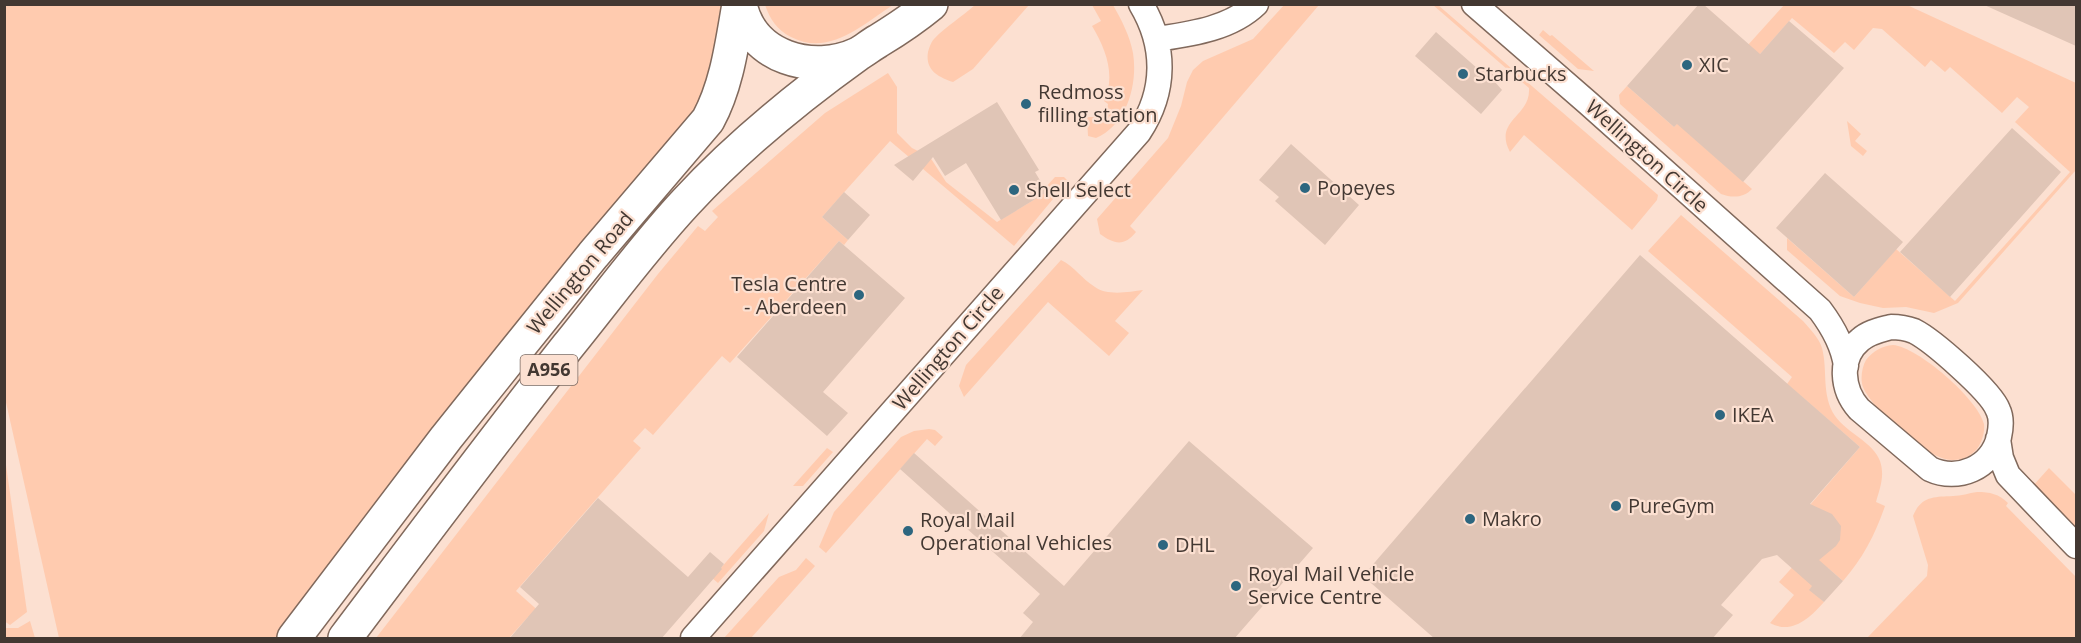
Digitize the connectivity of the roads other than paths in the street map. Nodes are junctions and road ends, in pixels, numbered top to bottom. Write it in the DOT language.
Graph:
graph roads {
  1 [pos="740,4"];
  2 [pos="931,4"];
  3 [pos="1141,4"];
  4 [pos="1256,4"];
  5 [pos="1474,4"];
  6 [pos="1156,39"];
  7 [pos="858,54"];
  8 [pos="1820,310"];
  9 [pos="1878,330"];
  10 [pos="1846,366"];
  11 [pos="1998,439"];
  12 [pos="1966,472"];
  13 [pos="2015,484"];
  14 [pos="2076,546"];
  15 [pos="294,639"];
  16 [pos="345,639"];
  17 [pos="693,639"];
  1 -- 7 [label="main road, A956"];
  1 -- 15 [label="main road, Wellington Road / A956"];
  2 -- 7 [label="main road, A956"];
  3 -- 6 [label="street, Wellington Circle"];
  4 -- 6 [label="street"];
  5 -- 8 [label="street, Wellington Circle"];
  6 -- 17 [label="street, Wellington Circle"];
  7 -- 16 [label="main road, Wellington Road / A956"];
  8 -- 9 [label="street, Wellington Circle"];
  8 -- 10 [label="street, Wellington Circle"];
  9 -- 10 [label="street"];
  9 -- 11 [label="street"];
  10 -- 12 [label="street"];
  11 -- 12 [label="street"];
  11 -- 13 [label="street"];
  12 -- 13 [label="street"];
  13 -- 14 [label="street"];
}
